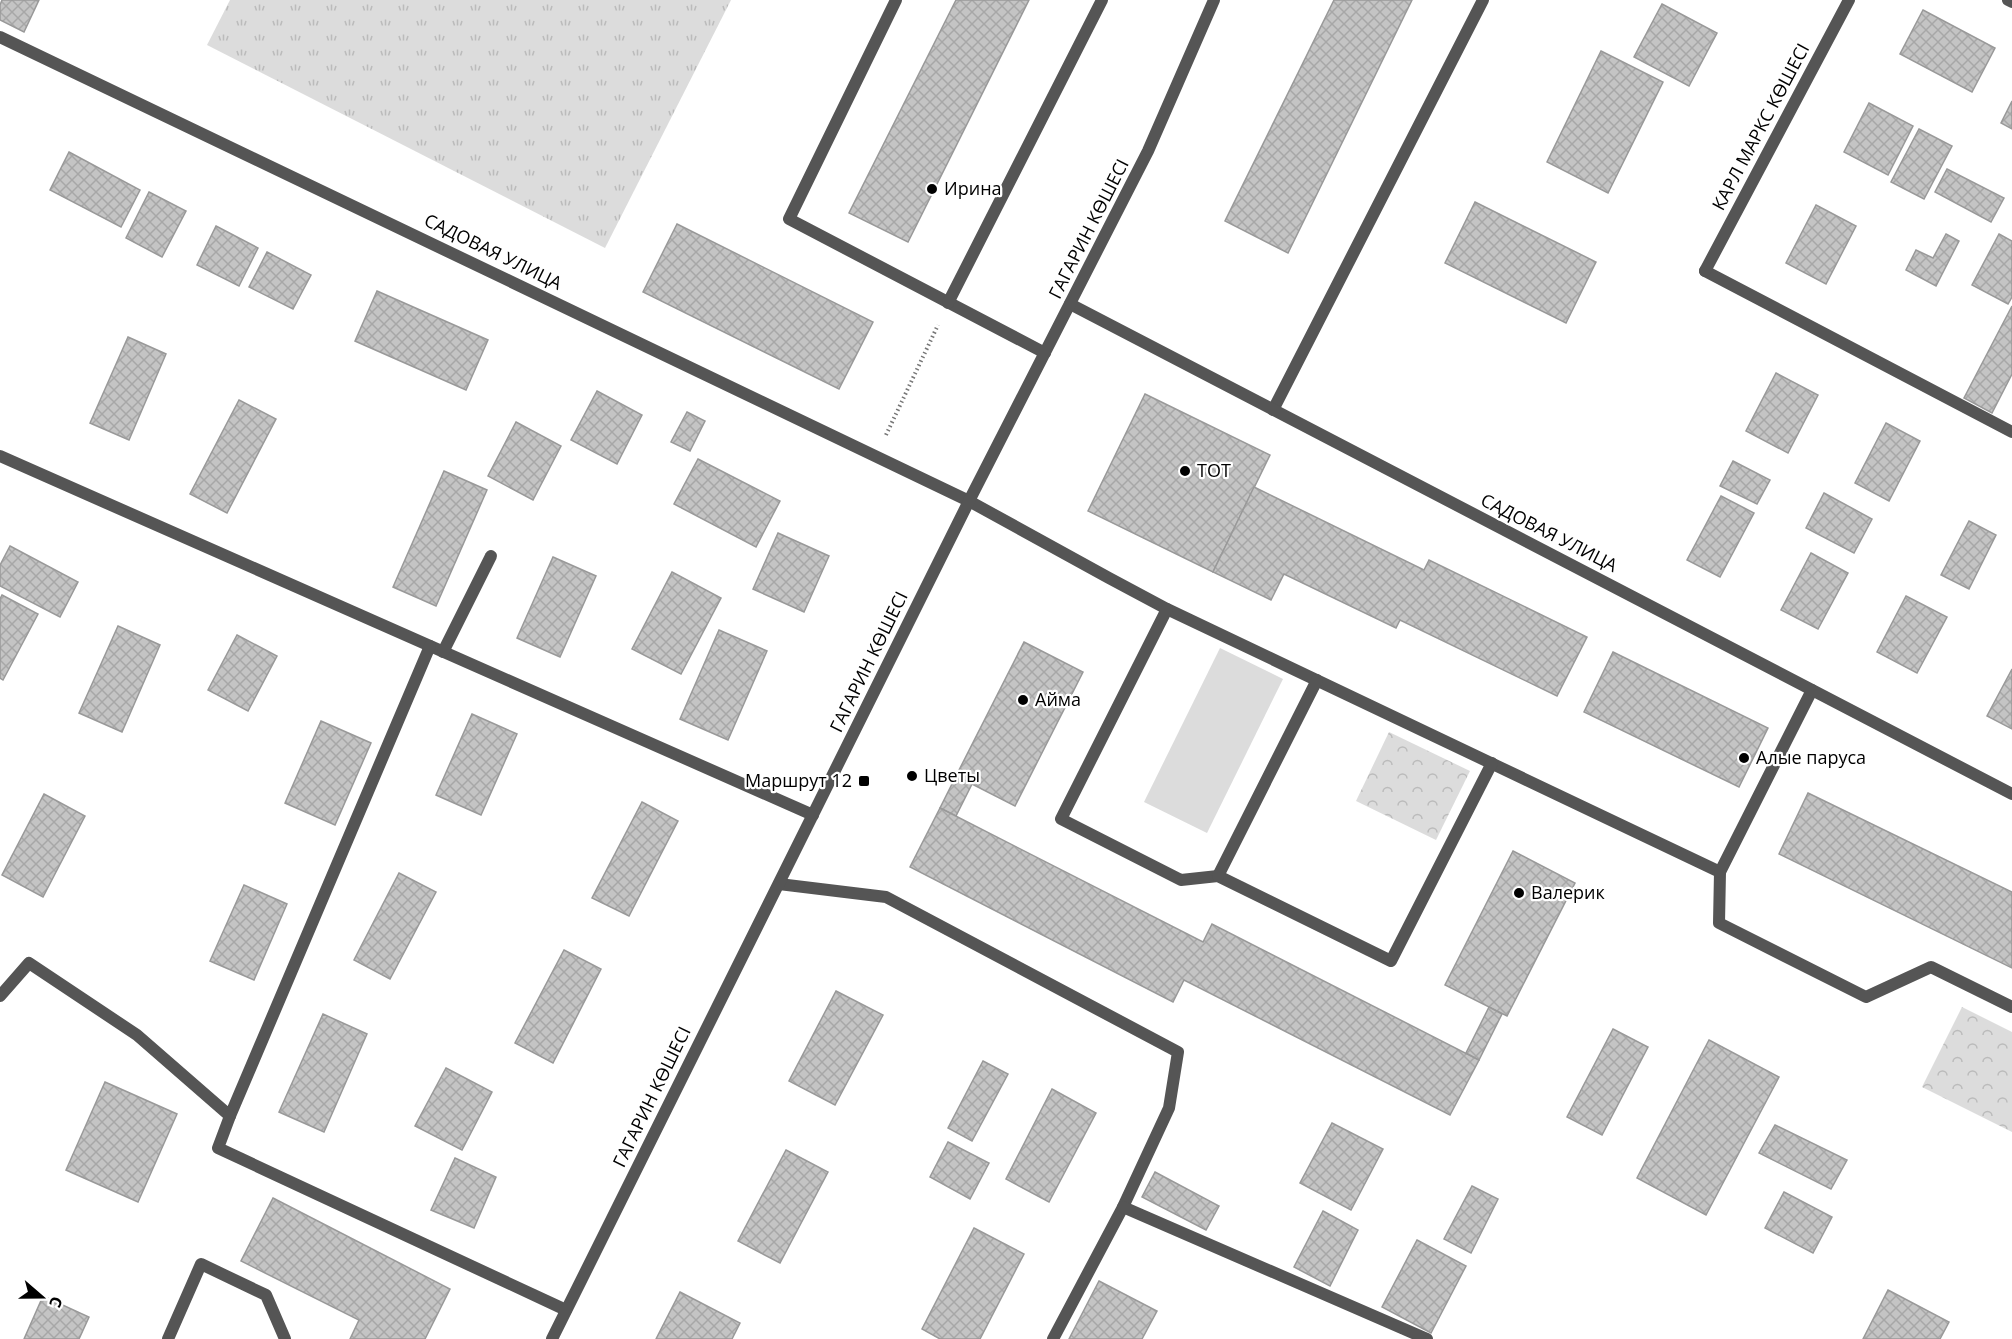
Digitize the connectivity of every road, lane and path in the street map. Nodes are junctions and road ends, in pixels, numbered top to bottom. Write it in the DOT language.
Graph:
graph roads {
  1 [pos="896,0"];
  2 [pos="1102,0"];
  3 [pos="1215,0"];
  4 [pos="1483,0"];
  5 [pos="1849,0"];
  6 [pos="2008,0"];
  7 [pos="2012,2"];
  8 [pos="0,37"];
  9 [pos="948,303"];
  10 [pos="1070,304"];
  11 [pos="1045,353"];
  12 [pos="1273,410"];
  13 [pos="2012,432"];
  14 [pos="877,455"];
  15 [pos="0,456"];
  16 [pos="969,501"];
  17 [pos="491,556"];
  18 [pos="1167,609"];
  19 [pos="430,646"];
  20 [pos="443,652"];
  21 [pos="1317,680"];
  22 [pos="1812,690"];
  23 [pos="1492,763"];
  24 [pos="2012,794"];
  25 [pos="813,815"];
  26 [pos="1720,872"];
  27 [pos="1218,876"];
  28 [pos="779,884"];
  29 [pos="0,996"];
  30 [pos="2012,1006"];
  31 [pos="230,1116"];
  32 [pos="1123,1207"];
  33 [pos="566,1310"];
  34 [pos="168,1339"];
  35 [pos="285,1339"];
  36 [pos="552,1339"];
  37 [pos="1053,1339"];
  38 [pos="1427,1339"];
  1 -- 9 [label="street"];
  2 -- 9 [label="street"];
  3 -- 10 [label="street, ГАГАРИН КӨШЕСІ"];
  4 -- 12 [label="street"];
  5 -- 13 [label="street, КАРЛ МАРКС КӨШЕСІ"];
  6 -- 7 [label="street"];
  8 -- 14 [label="street, САДОВАЯ УЛИЦА"];
  9 -- 11 [label="street"];
  9 -- 14 [label="path"];
  10 -- 11 [label="street, ГАГАРИН КӨШЕСІ"];
  10 -- 12 [label="street, САДОВАЯ УЛИЦА"];
  11 -- 16 [label="street, ГАГАРИН КӨШЕСІ"];
  12 -- 22 [label="street, САДОВАЯ УЛИЦА"];
  14 -- 16 [label="street, САДОВАЯ УЛИЦА"];
  15 -- 19 [label="street"];
  16 -- 18 [label="street, САДОВАЯ УЛИЦА"];
  16 -- 25 [label="street, ГАГАРИН КӨШЕСІ"];
  17 -- 20 [label="street"];
  18 -- 21 [label="street, САДОВАЯ УЛИЦА"];
  18 -- 27 [label="street"];
  19 -- 20 [label="street"];
  19 -- 31 [label="street"];
  20 -- 25 [label="street"];
  21 -- 23 [label="street, САДОВАЯ УЛИЦА"];
  21 -- 27 [label="street"];
  22 -- 24 [label="street, САДОВАЯ УЛИЦА"];
  22 -- 26 [label="street"];
  23 -- 26 [label="street, САДОВАЯ УЛИЦА"];
  23 -- 27 [label="street"];
  25 -- 28 [label="street, ГАГАРИН КӨШЕСІ"];
  26 -- 30 [label="street"];
  28 -- 32 [label="street"];
  28 -- 33 [label="street, ГАГАРИН КӨШЕСІ"];
  29 -- 31 [label="street"];
  31 -- 33 [label="street"];
  32 -- 37 [label="street"];
  32 -- 38 [label="street"];
  33 -- 36 [label="street, ГАГАРИН КӨШЕСІ"];
  34 -- 35 [label="street"];
}
